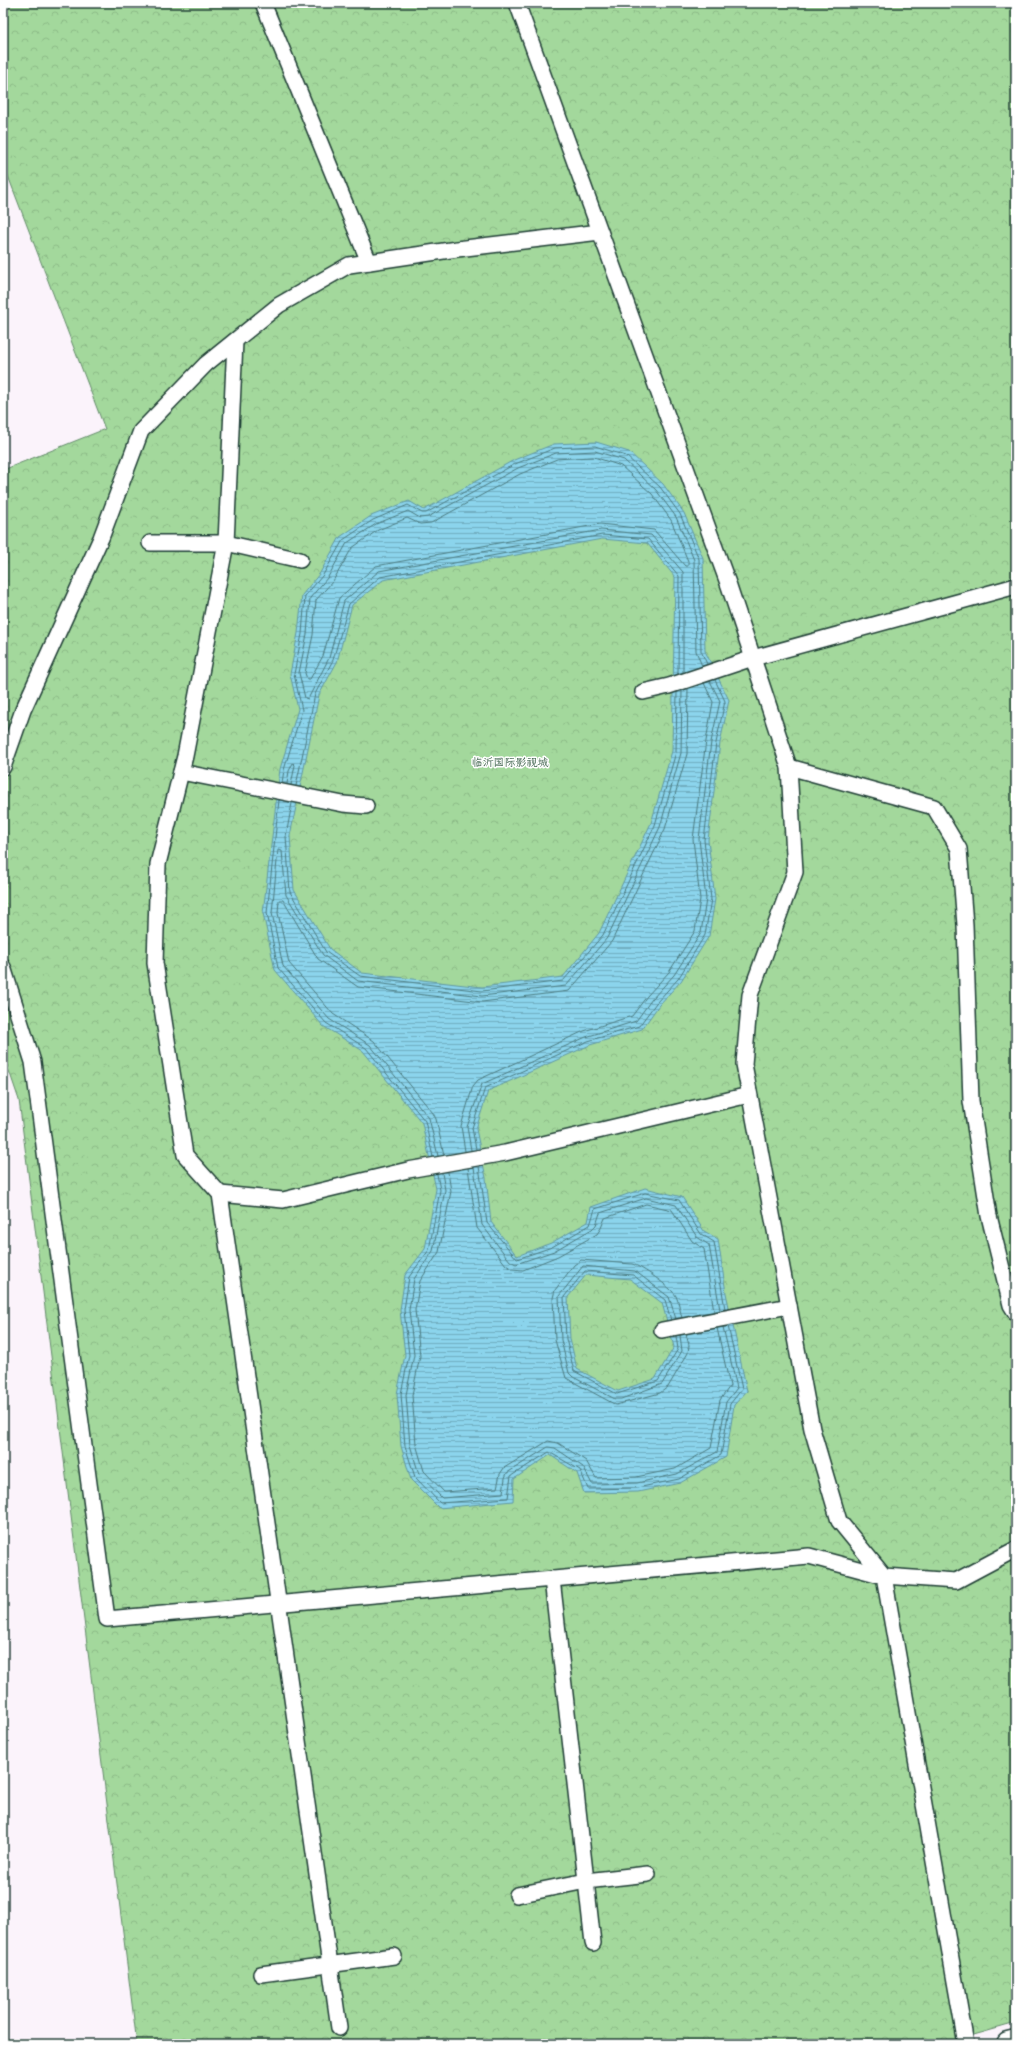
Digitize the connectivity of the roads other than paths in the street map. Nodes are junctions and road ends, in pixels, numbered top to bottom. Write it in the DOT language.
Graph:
graph roads {
  1 [pos="263,3"];
  2 [pos="517,3"];
  3 [pos="600,232"];
  4 [pos="369,262"];
  5 [pos="236,341"];
  6 [pos="150,543"];
  7 [pos="226,543"];
  8 [pos="300,560"];
  9 [pos="1016,586"];
  10 [pos="753,658"];
  11 [pos="643,692"];
  12 [pos="3,767"];
  13 [pos="789,767"];
  14 [pos="181,772"];
  15 [pos="366,806"];
  16 [pos="3,967"];
  17 [pos="749,1094"];
  18 [pos="220,1194"];
  19 [pos="789,1306"];
  20 [pos="1016,1313"];
  21 [pos="662,1330"];
  22 [pos="1016,1549"];
  23 [pos="884,1576"];
  24 [pos="552,1580"];
  25 [pos="280,1604"];
  26 [pos="648,1874"];
  27 [pos="586,1881"];
  28 [pos="516,1895"];
  29 [pos="593,1943"];
  30 [pos="394,1956"];
  31 [pos="330,1964"];
  32 [pos="261,1974"];
  33 [pos="339,2028"];
  34 [pos="1016,2042"];
  35 [pos="966,2044"];
  36 [pos="1008,2044"];
  1 -- 4 [label="lane"];
  2 -- 3 [label="lane"];
  3 -- 4 [label="lane"];
  3 -- 10 [label="lane"];
  4 -- 5 [label="lane"];
  5 -- 7 [label="lane"];
  5 -- 12 [label="lane"];
  6 -- 7 [label="lane"];
  7 -- 8 [label="lane"];
  7 -- 14 [label="lane"];
  9 -- 10 [label="lane"];
  10 -- 11 [label="lane"];
  10 -- 13 [label="lane"];
  13 -- 17 [label="lane"];
  13 -- 20 [label="lane"];
  14 -- 15 [label="lane"];
  14 -- 18 [label="lane"];
  16 -- 25 [label="lane"];
  17 -- 18 [label="lane"];
  17 -- 19 [label="lane"];
  18 -- 25 [label="lane"];
  19 -- 21 [label="lane"];
  19 -- 23 [label="lane"];
  22 -- 23 [label="lane"];
  23 -- 24 [label="lane"];
  23 -- 35 [label="lane"];
  24 -- 25 [label="lane"];
  24 -- 27 [label="lane"];
  25 -- 31 [label="lane"];
  26 -- 27 [label="lane"];
  27 -- 28 [label="lane"];
  27 -- 29 [label="lane"];
  30 -- 31 [label="lane"];
  31 -- 32 [label="lane"];
  31 -- 33 [label="lane"];
  34 -- 36 [label="street"];
}
